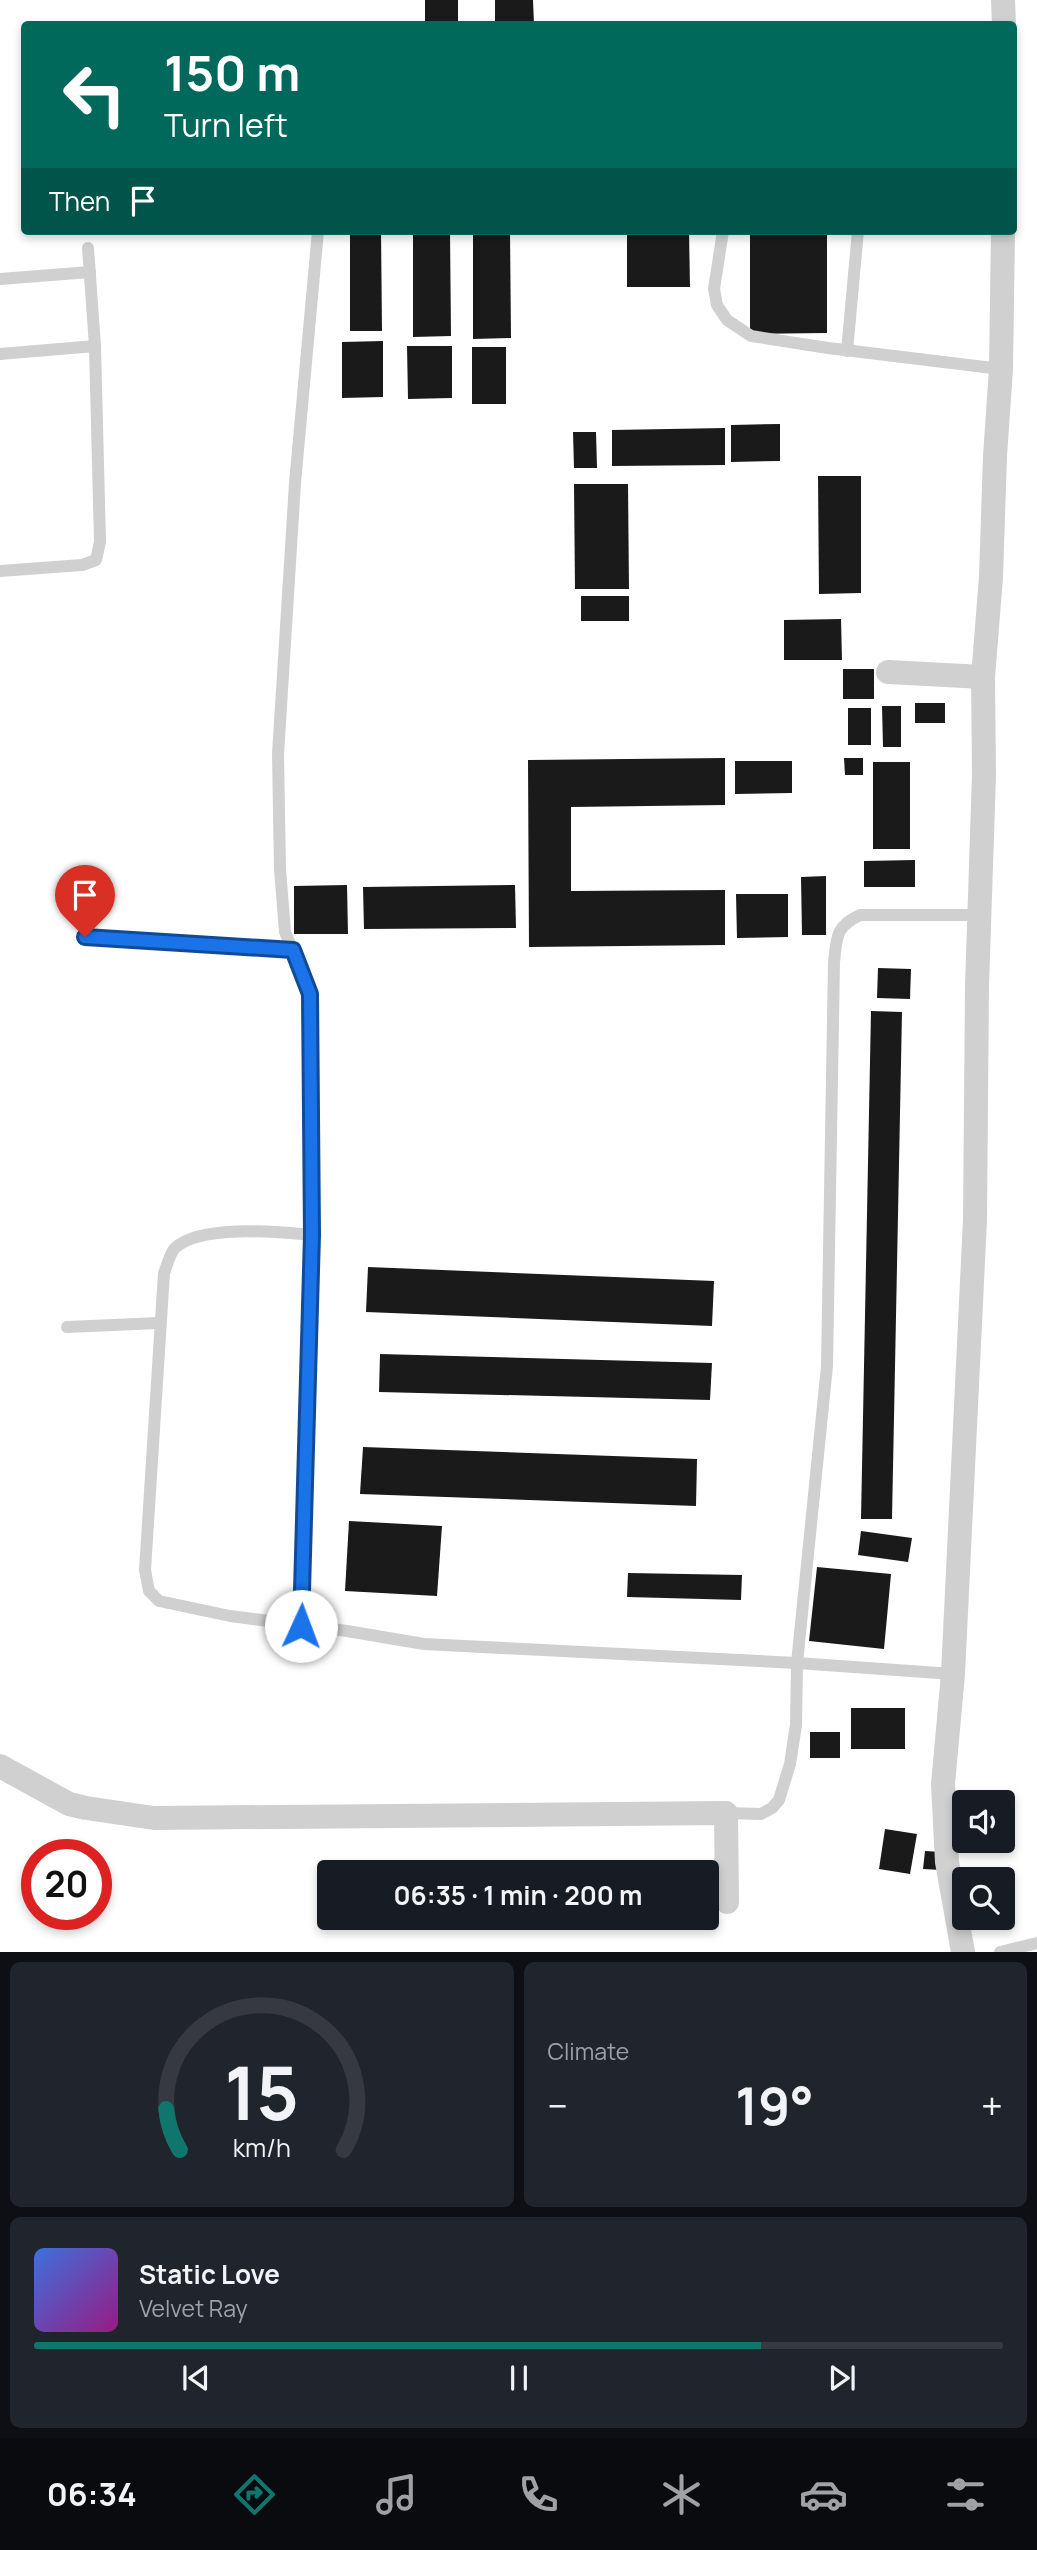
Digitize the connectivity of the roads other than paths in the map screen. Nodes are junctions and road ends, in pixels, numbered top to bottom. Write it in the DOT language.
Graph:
graph roads {
  1 [pos="1003,0"];
  2 [pos="1004,21"];
  3 [pos="318,235"];
  4 [pos="722,235"];
  5 [pos="858,235"];
  6 [pos="1003,235"];
  7 [pos="88,248"];
  8 [pos="90,272"];
  9 [pos="0,279"];
  10 [pos="95,346"];
  11 [pos="847,351"];
  12 [pos="0,354"];
  13 [pos="1001,369"];
  14 [pos="0,571"];
  15 [pos="888,672"];
  16 [pos="983,677"];
  17 [pos="979,915"];
  18 [pos="85,937"];
  19 [pos="293,950"];
  20 [pos="312,1235"];
  21 [pos="159,1323"];
  22 [pos="67,1327"];
  23 [pos="301,1626"];
  24 [pos="797,1663"];
  25 [pos="953,1674"];
  26 [pos="0,1766"];
  27 [pos="726,1813"];
  28 [pos="727,1902"];
  29 [pos="1037,1943"];
  30 [pos="963,1951"];
  31 [pos="1000,1951"];
  1 -- 2 [label="street"];
  3 -- 19 [label="lane"];
  4 -- 11 [label="lane"];
  5 -- 11 [label="lane"];
  6 -- 13 [label="street"];
  7 -- 8 [label="lane"];
  8 -- 9 [label="lane"];
  8 -- 10 [label="lane"];
  10 -- 12 [label="lane"];
  10 -- 14 [label="lane"];
  11 -- 13 [label="lane"];
  13 -- 16 [label="street"];
  15 -- 16 [label="street"];
  16 -- 17 [label="street"];
  17 -- 24 [label="lane"];
  17 -- 25 [label="street"];
  18 -- 19 [label="lane"];
  19 -- 20 [label="lane"];
  20 -- 21 [label="lane"];
  20 -- 23 [label="lane"];
  21 -- 22 [label="lane"];
  21 -- 23 [label="lane"];
  23 -- 24 [label="lane"];
  24 -- 25 [label="lane"];
  24 -- 27 [label="lane"];
  25 -- 30 [label="street"];
  26 -- 27 [label="street"];
  27 -- 28 [label="street"];
  29 -- 31 [label="lane"];
}
